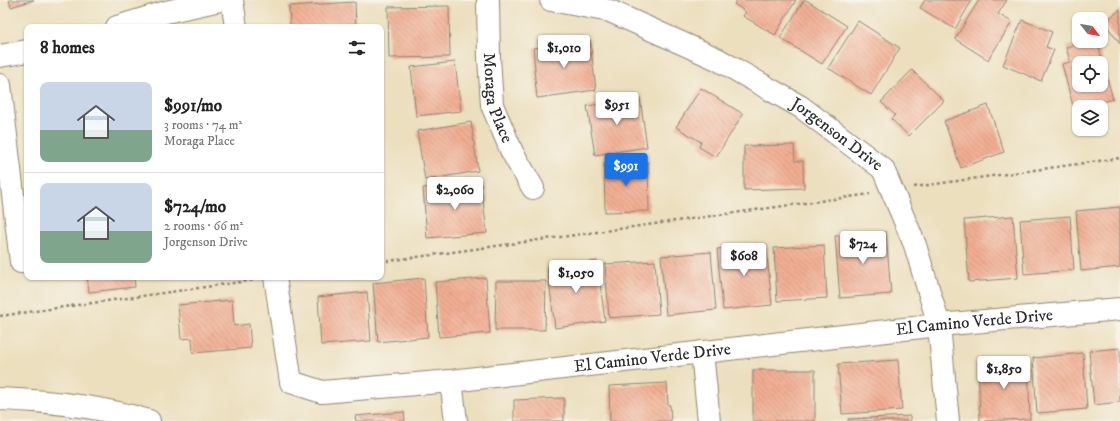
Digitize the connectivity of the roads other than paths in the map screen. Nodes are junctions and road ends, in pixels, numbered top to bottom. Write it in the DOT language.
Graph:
graph roads {
  1 [pos="220,0"];
  2 [pos="232,0"];
  3 [pos="488,0"];
  4 [pos="551,0"];
  5 [pos="127,24"];
  6 [pos="236,24"];
  7 [pos="24,51"];
  8 [pos="0,56"];
  9 [pos="0,85"];
  10 [pos="533,188"];
  11 [pos="21,262"];
  12 [pos="275,280"];
  13 [pos="1120,309"];
  14 [pos="939,326"];
  15 [pos="702,352"];
  16 [pos="451,381"];
  17 [pos="0,399"];
  18 [pos="149,421"];
  19 [pos="456,421"];
  20 [pos="709,421"];
  21 [pos="948,421"];
  1 -- 5 [label="street"];
  2 -- 6 [label="street"];
  3 -- 10 [label="street, Moraga Place"];
  4 -- 14 [label="street, Jorgenson Drive"];
  7 -- 8 [label="street"];
  9 -- 11 [label="street"];
  12 -- 16 [label="street, El Camino Verde Drive"];
  13 -- 14 [label="street, El Camino Verde Drive"];
  14 -- 15 [label="street, El Camino Verde Drive"];
  14 -- 21 [label="street, Jorgenson Drive"];
  15 -- 16 [label="street, El Camino Verde Drive"];
  15 -- 20 [label="street"];
  16 -- 19 [label="street"];
  17 -- 18 [label="street"];
}
